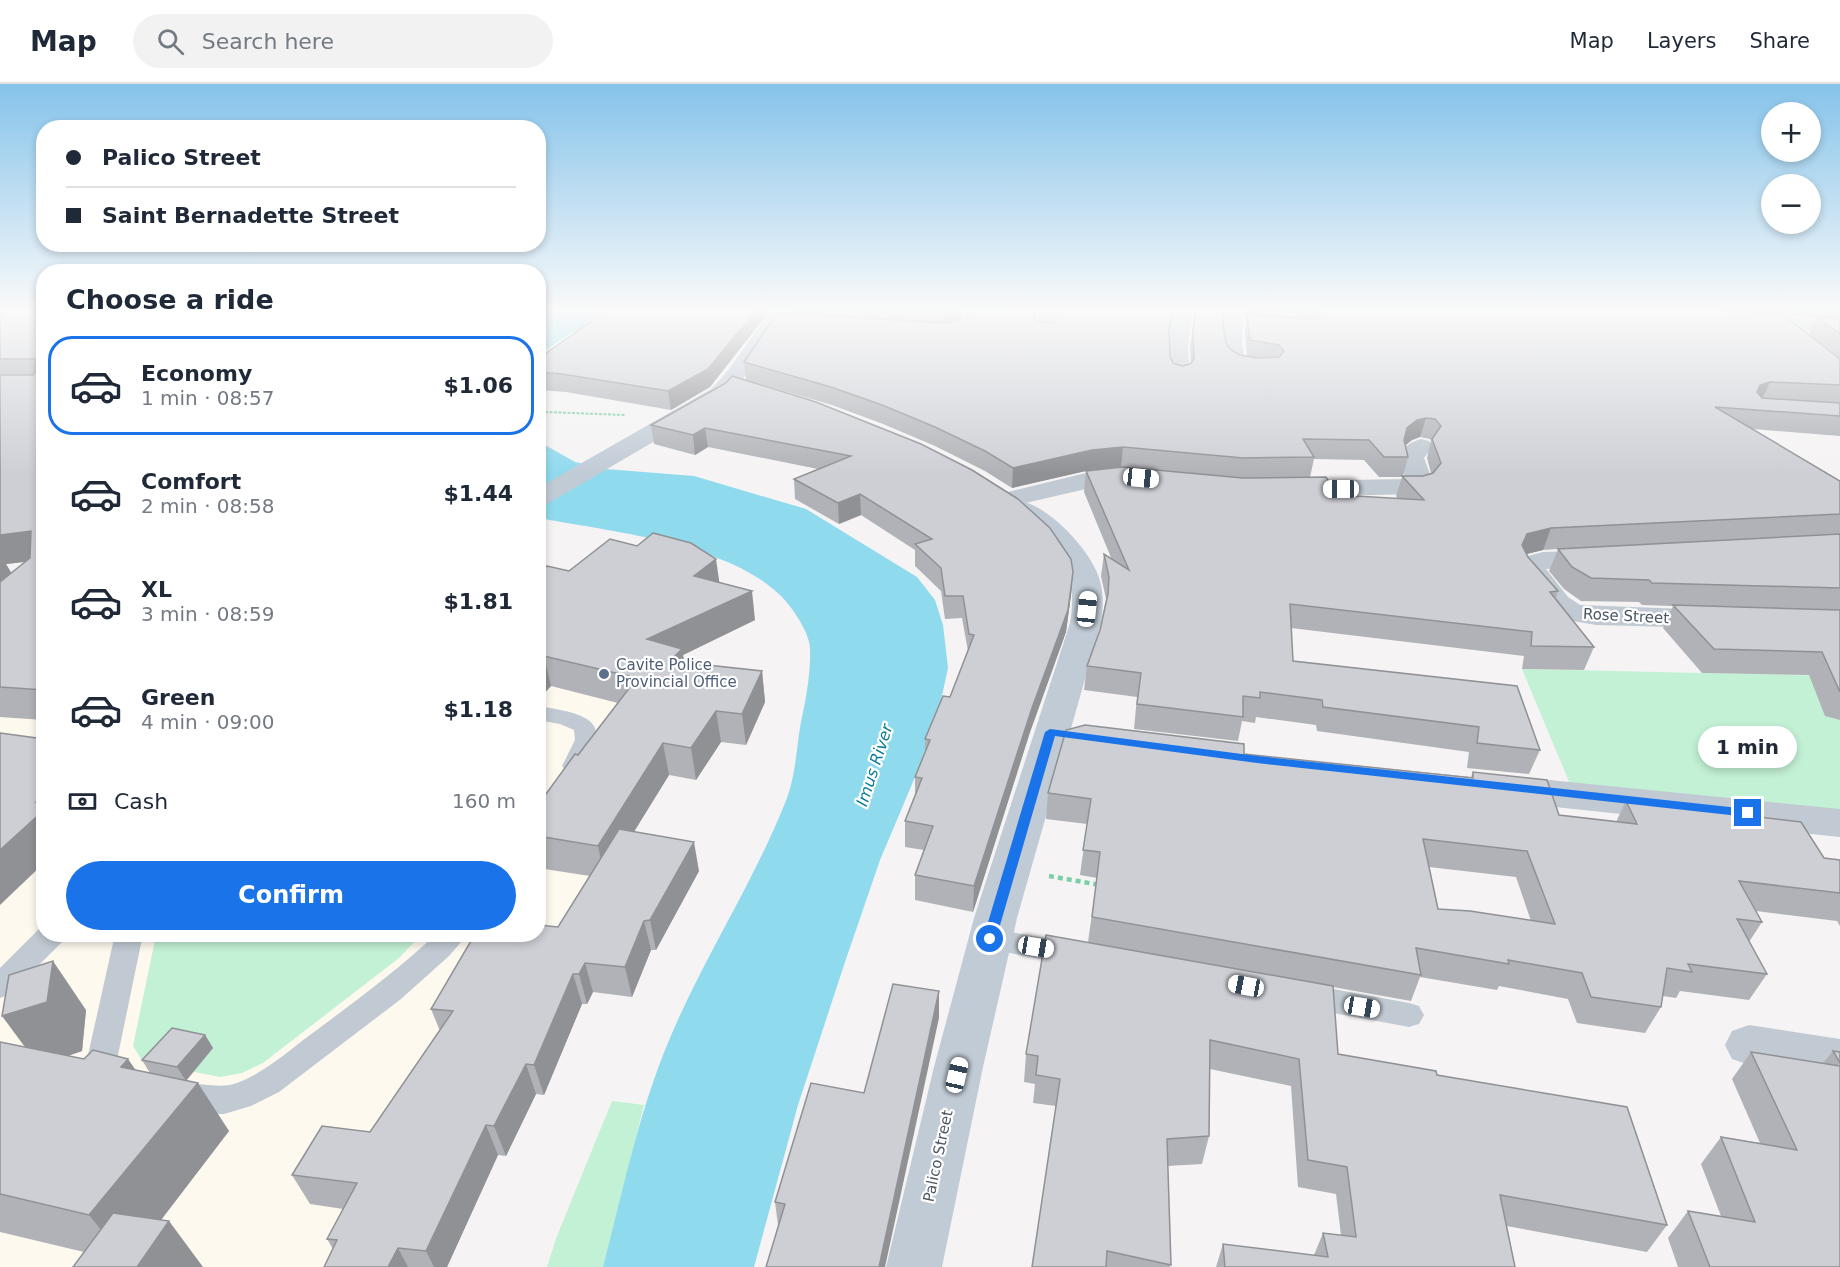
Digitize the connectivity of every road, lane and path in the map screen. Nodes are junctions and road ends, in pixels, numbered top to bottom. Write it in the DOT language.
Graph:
graph roads {
  1 [pos="757,364"];
  2 [pos="1179,364"];
  3 [pos="1239,364"];
  4 [pos="1268,369"];
  5 [pos="1180,376"];
  6 [pos="546,412"];
  7 [pos="671,423"];
  8 [pos="1421,446"];
  9 [pos="1158,480"];
  10 [pos="1268,489"];
  11 [pos="546,494"];
  12 [pos="1626,556"];
  13 [pos="1736,619"];
  14 [pos="546,714"];
  15 [pos="564,781"];
  16 [pos="1470,784"];
  17 [pos="1840,823"];
  18 [pos="1047,876"];
  19 [pos="1106,886"];
  20 [pos="990,939"];
  21 [pos="44,942"];
  22 [pos="127,942"];
  23 [pos="446,942"];
  24 [pos="1094,958"];
  25 [pos="0,986"];
  26 [pos="1281,992"];
  27 [pos="1409,1015"];
  28 [pos="1749,1045"];
  29 [pos="1840,1060"];
  30 [pos="914,1267"];
  1 -- 7 [label="street"];
  2 -- 5 [label="street"];
  3 -- 4 [label="street"];
  6 -- 7 [label="path"];
  7 -- 11 [label="street"];
  8 -- 10 [label="street"];
  9 -- 20 [label="street, Palico Street"];
  12 -- 13 [label="street, Rose Street"];
  14 -- 15 [label="lane"];
  16 -- 17 [label="street"];
  18 -- 19 [label="path"];
  20 -- 24 [label="lane"];
  20 -- 30 [label="street, Palico Street"];
  21 -- 25 [label="lane"];
  22 -- 23 [label="lane"];
  26 -- 27 [label="lane"];
  28 -- 29 [label="street"];
}
